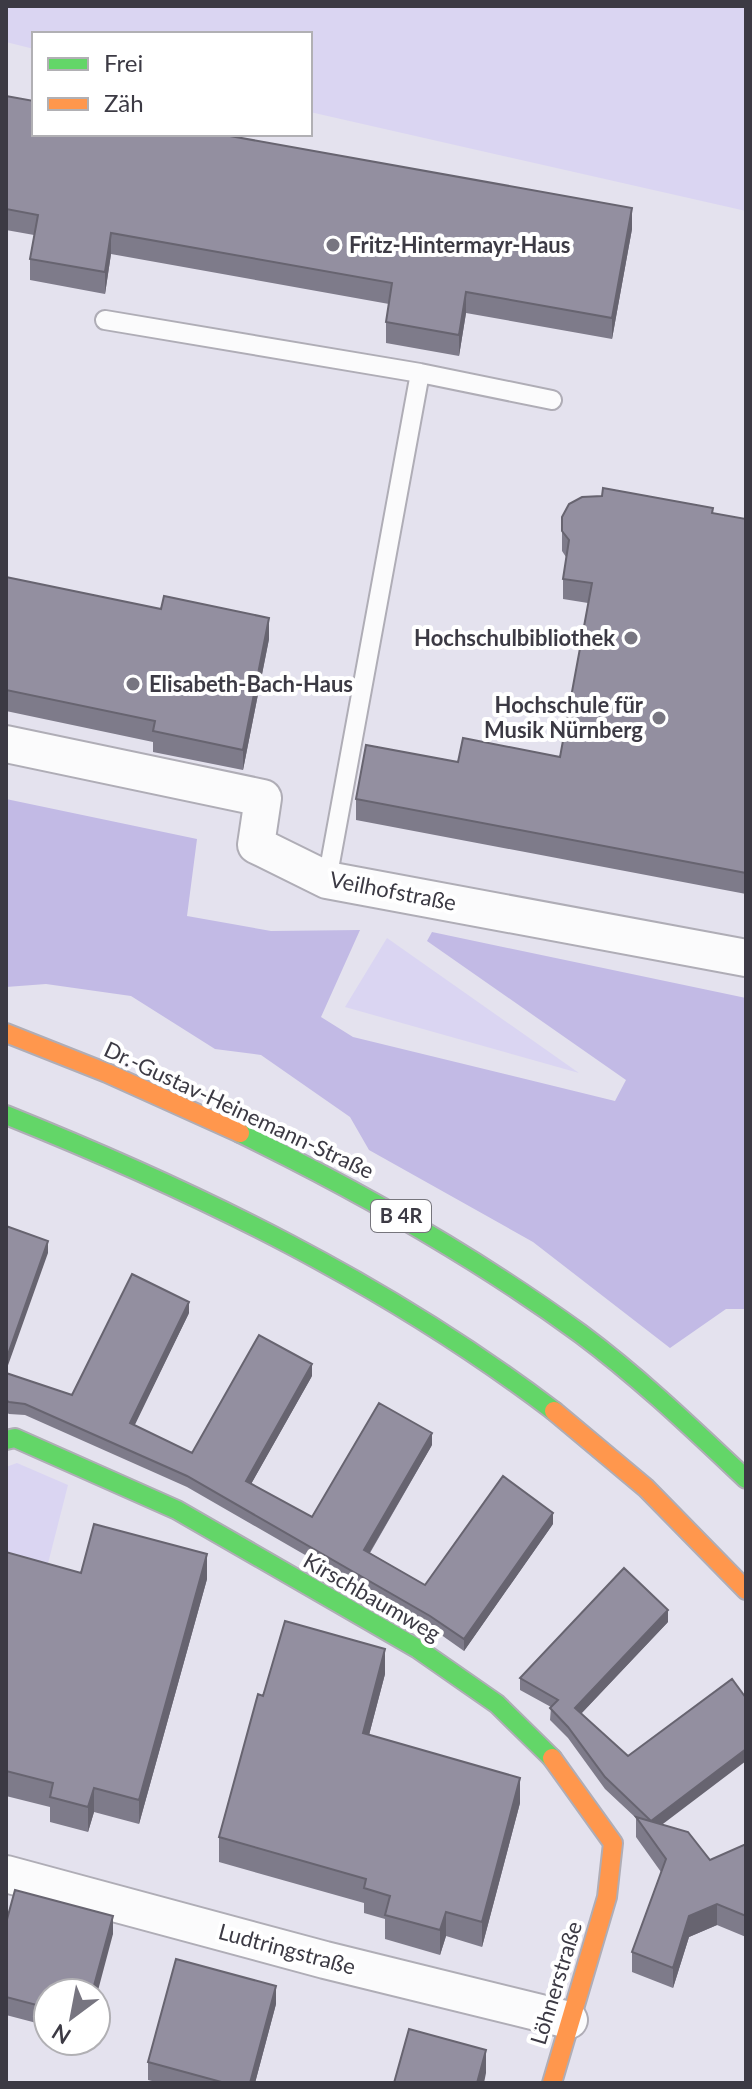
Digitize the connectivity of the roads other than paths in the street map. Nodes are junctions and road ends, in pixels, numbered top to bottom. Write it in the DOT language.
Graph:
graph roads {
  1 [pos="105,320"];
  2 [pos="420,373"];
  3 [pos="552,400"];
  4 [pos="6,744"];
  5 [pos="327,880"];
  6 [pos="746,958"];
  7 [pos="6,1033"];
  8 [pos="6,1115"];
  9 [pos="6,1440"];
  10 [pos="746,1479"];
  11 [pos="746,1590"];
  12 [pos="6,1874"];
  13 [pos="607,1897"];
  14 [pos="569,2020"];
  15 [pos="552,2083"];
  1 -- 2 [label="lane"];
  2 -- 3 [label="lane"];
  2 -- 5 [label="lane"];
  4 -- 5 [label="street, Veilhofstraße"];
  5 -- 6 [label="street, Veilhofstraße"];
  7 -- 10 [label="main road, Dr.-Gustav-Heinemann-Straße / B 4R"];
  8 -- 11 [label="main road"];
  9 -- 13 [label="main road, Kirschbaumweg"];
  12 -- 14 [label="street, Ludtringstraße"];
  13 -- 14 [label="main road, Löhnerstraße"];
  14 -- 15 [label="main road, Löhnerstraße"];
}
